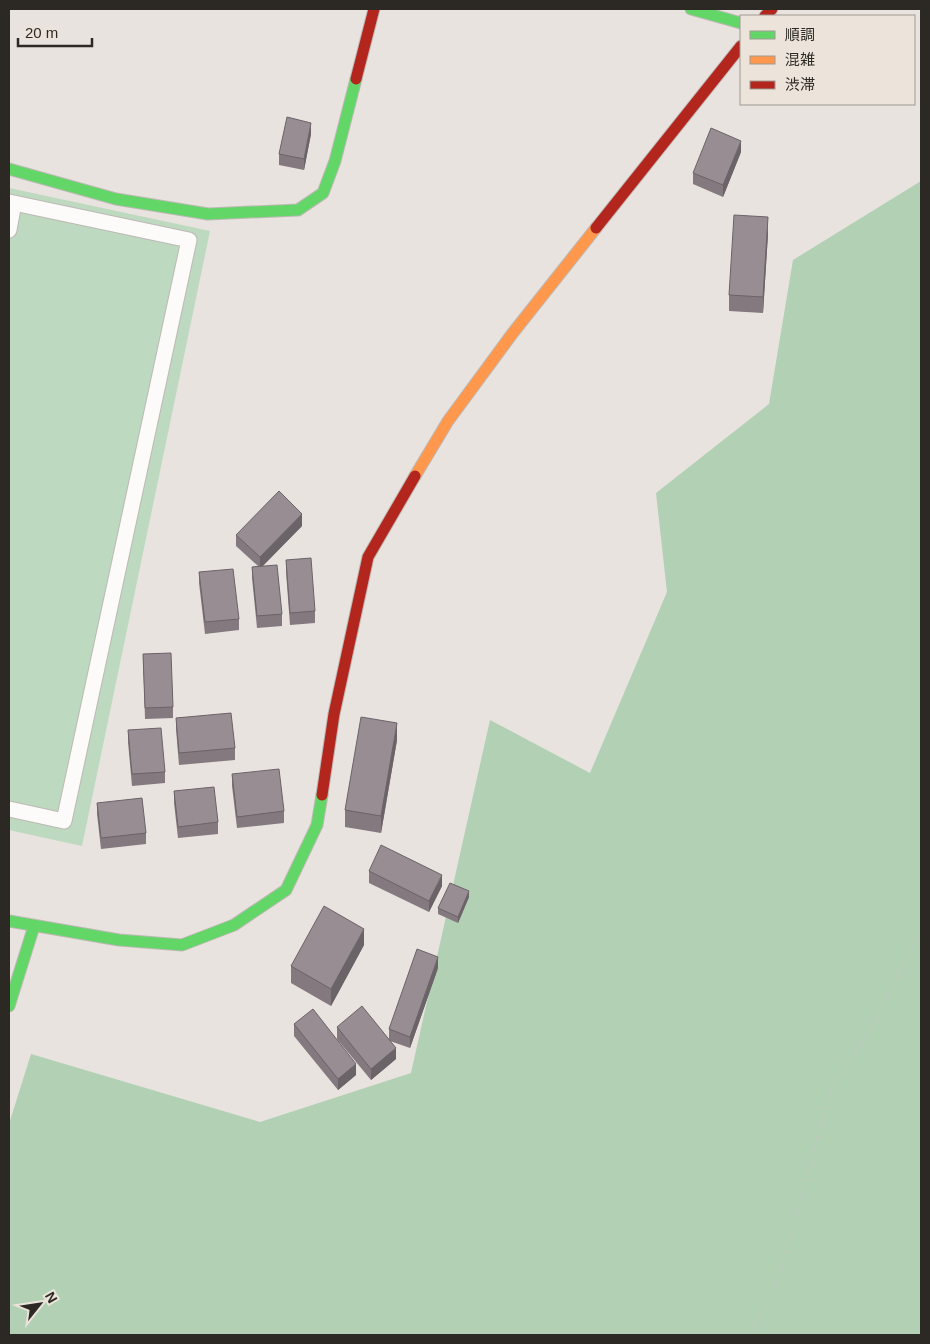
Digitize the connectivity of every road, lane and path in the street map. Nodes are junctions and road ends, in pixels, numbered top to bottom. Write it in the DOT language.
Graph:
graph roads {
  1 [pos="374,9"];
  2 [pos="691,9"];
  3 [pos="740,23"];
  4 [pos="740,47"];
  5 [pos="9,169"];
  6 [pos="11,203"];
  7 [pos="9,230"];
  8 [pos="9,809"];
  9 [pos="9,921"];
  10 [pos="34,926"];
  11 [pos="921,926"];
  12 [pos="9,1006"];
  13 [pos="750,1335"];
  1 -- 5 [label="street"];
  2 -- 3 [label="street"];
  4 -- 10 [label="street"];
  6 -- 7 [label="lane"];
  6 -- 8 [label="lane"];
  9 -- 10 [label="street"];
  10 -- 12 [label="street"];
  11 -- 13 [label="path"];
}
